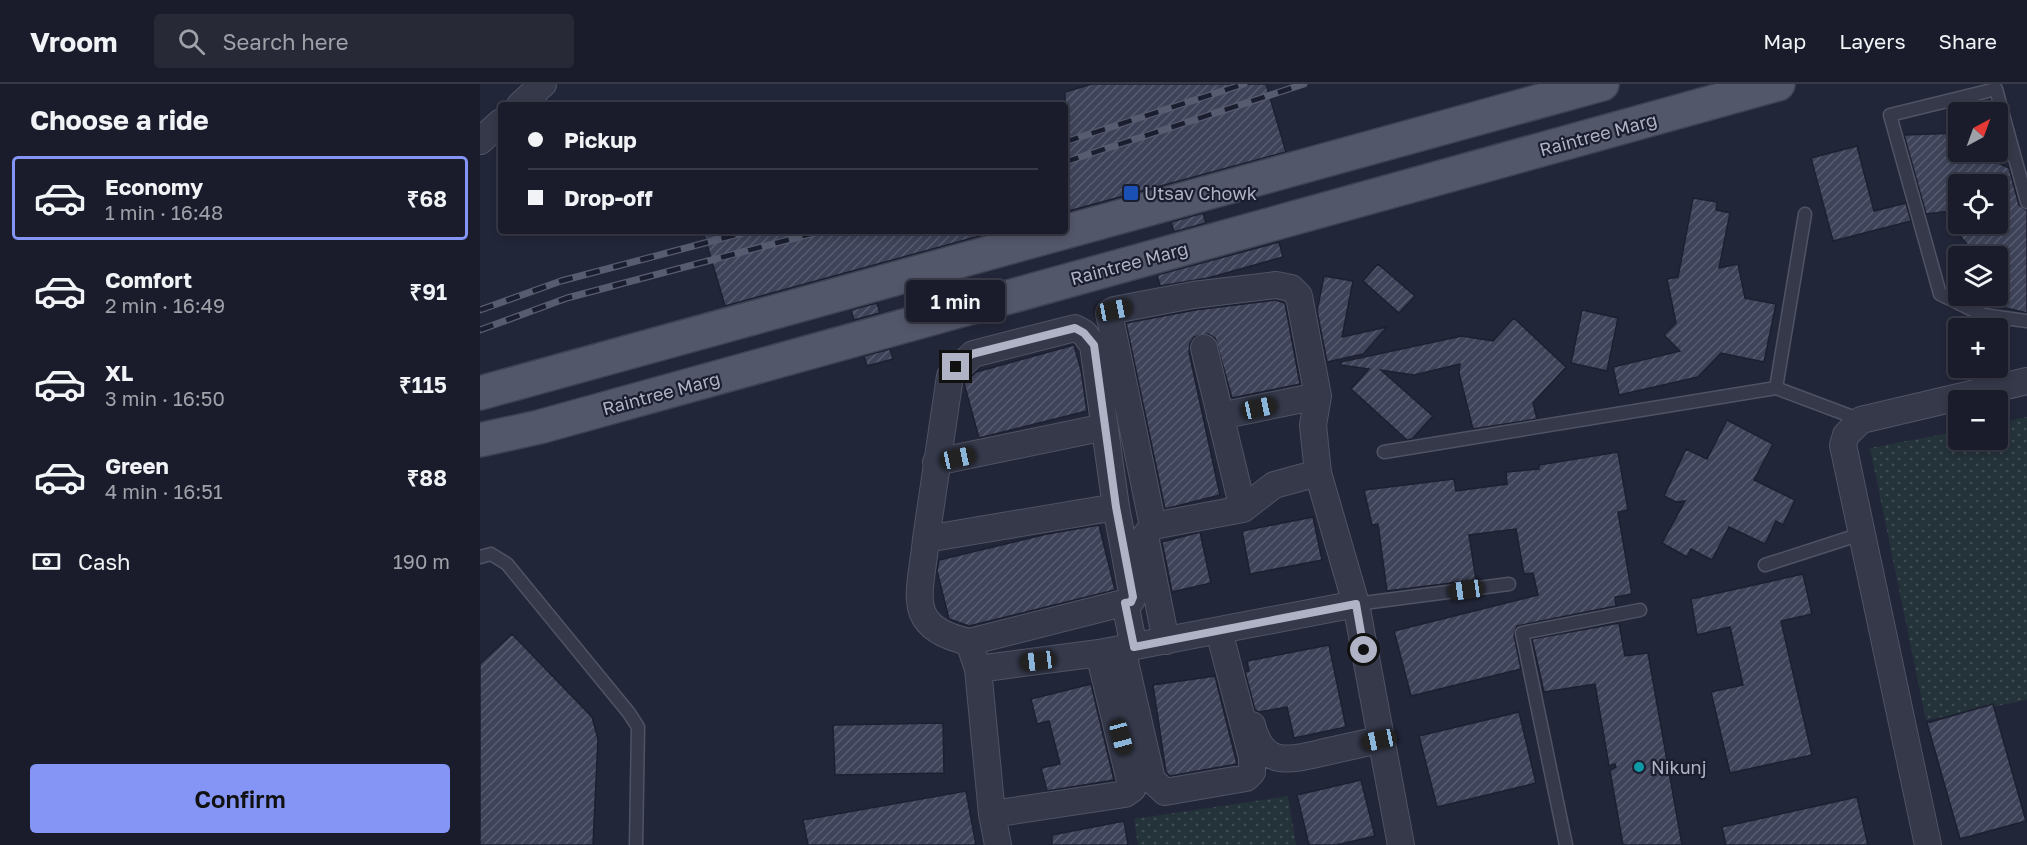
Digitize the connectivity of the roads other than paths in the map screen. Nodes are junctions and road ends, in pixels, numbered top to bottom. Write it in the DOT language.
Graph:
graph roads {
  1 [pos="543,84"];
  2 [pos="1602,84"];
  3 [pos="1778,84"];
  4 [pos="523,102"];
  5 [pos="498,125"];
  6 [pos="480,141"];
  7 [pos="2027,202"];
  8 [pos="1805,214"];
  9 [pos="1068,231"];
  10 [pos="1057,234"];
  11 [pos="2027,321"];
  12 [pos="1204,348"];
  13 [pos="2027,381"];
  14 [pos="1776,388"];
  15 [pos="480,393"];
  16 [pos="1318,396"];
  17 [pos="1220,416"];
  18 [pos="1861,420"];
  19 [pos="1105,427"];
  20 [pos="480,440"];
  21 [pos="1384,452"];
  22 [pos="936,462"];
  23 [pos="1318,473"];
  24 [pos="1116,507"];
  25 [pos="1243,509"];
  26 [pos="1153,526"];
  27 [pos="1861,534"];
  28 [pos="926,539"];
  29 [pos="480,557"];
  30 [pos="1765,565"];
  31 [pos="1509,584"];
  32 [pos="1125,603"];
  33 [pos="1356,604"];
  34 [pos="1640,610"];
  35 [pos="1223,630"];
  36 [pos="1166,641"];
  37 [pos="969,642"];
  38 [pos="1118,650"];
  39 [pos="978,669"];
  40 [pos="1379,740"];
  41 [pos="1029,821"];
  42 [pos="995,828"];
  43 [pos="636,845"];
  44 [pos="1401,845"];
  45 [pos="1566,845"];
  46 [pos="1928,845"];
  1 -- 4 [label="street"];
  2 -- 9 [label="main road"];
  3 -- 20 [label="main road, Raintree Marg"];
  5 -- 6 [label="street"];
  7 -- 11 [label="lane"];
  8 -- 14 [label="lane"];
  10 -- 15 [label="main road"];
  12 -- 17 [label="street"];
  13 -- 18 [label="street"];
  14 -- 18 [label="lane"];
  14 -- 21 [label="lane"];
  16 -- 17 [label="street"];
  16 -- 23 [label="street"];
  16 -- 26 [label="street"];
  17 -- 25 [label="street"];
  18 -- 27 [label="street"];
  19 -- 22 [label="street"];
  19 -- 22 [label="street"];
  19 -- 24 [label="street"];
  22 -- 28 [label="street"];
  23 -- 25 [label="street"];
  23 -- 33 [label="street"];
  24 -- 28 [label="street"];
  24 -- 32 [label="street"];
  25 -- 26 [label="street"];
  26 -- 36 [label="street"];
  27 -- 30 [label="lane"];
  27 -- 46 [label="street"];
  28 -- 37 [label="street"];
  29 -- 43 [label="lane"];
  31 -- 33 [label="lane"];
  32 -- 37 [label="street"];
  32 -- 38 [label="street"];
  33 -- 35 [label="street"];
  33 -- 40 [label="street"];
  34 -- 45 [label="lane"];
  35 -- 36 [label="street"];
  35 -- 38 [label="street"];
  35 -- 40 [label="street"];
  36 -- 38 [label="street"];
  37 -- 39 [label="street"];
  38 -- 39 [label="street"];
  38 -- 42 [label="street"];
  39 -- 42 [label="street"];
  40 -- 44 [label="street"];
  41 -- 42 [label="street"];
}
